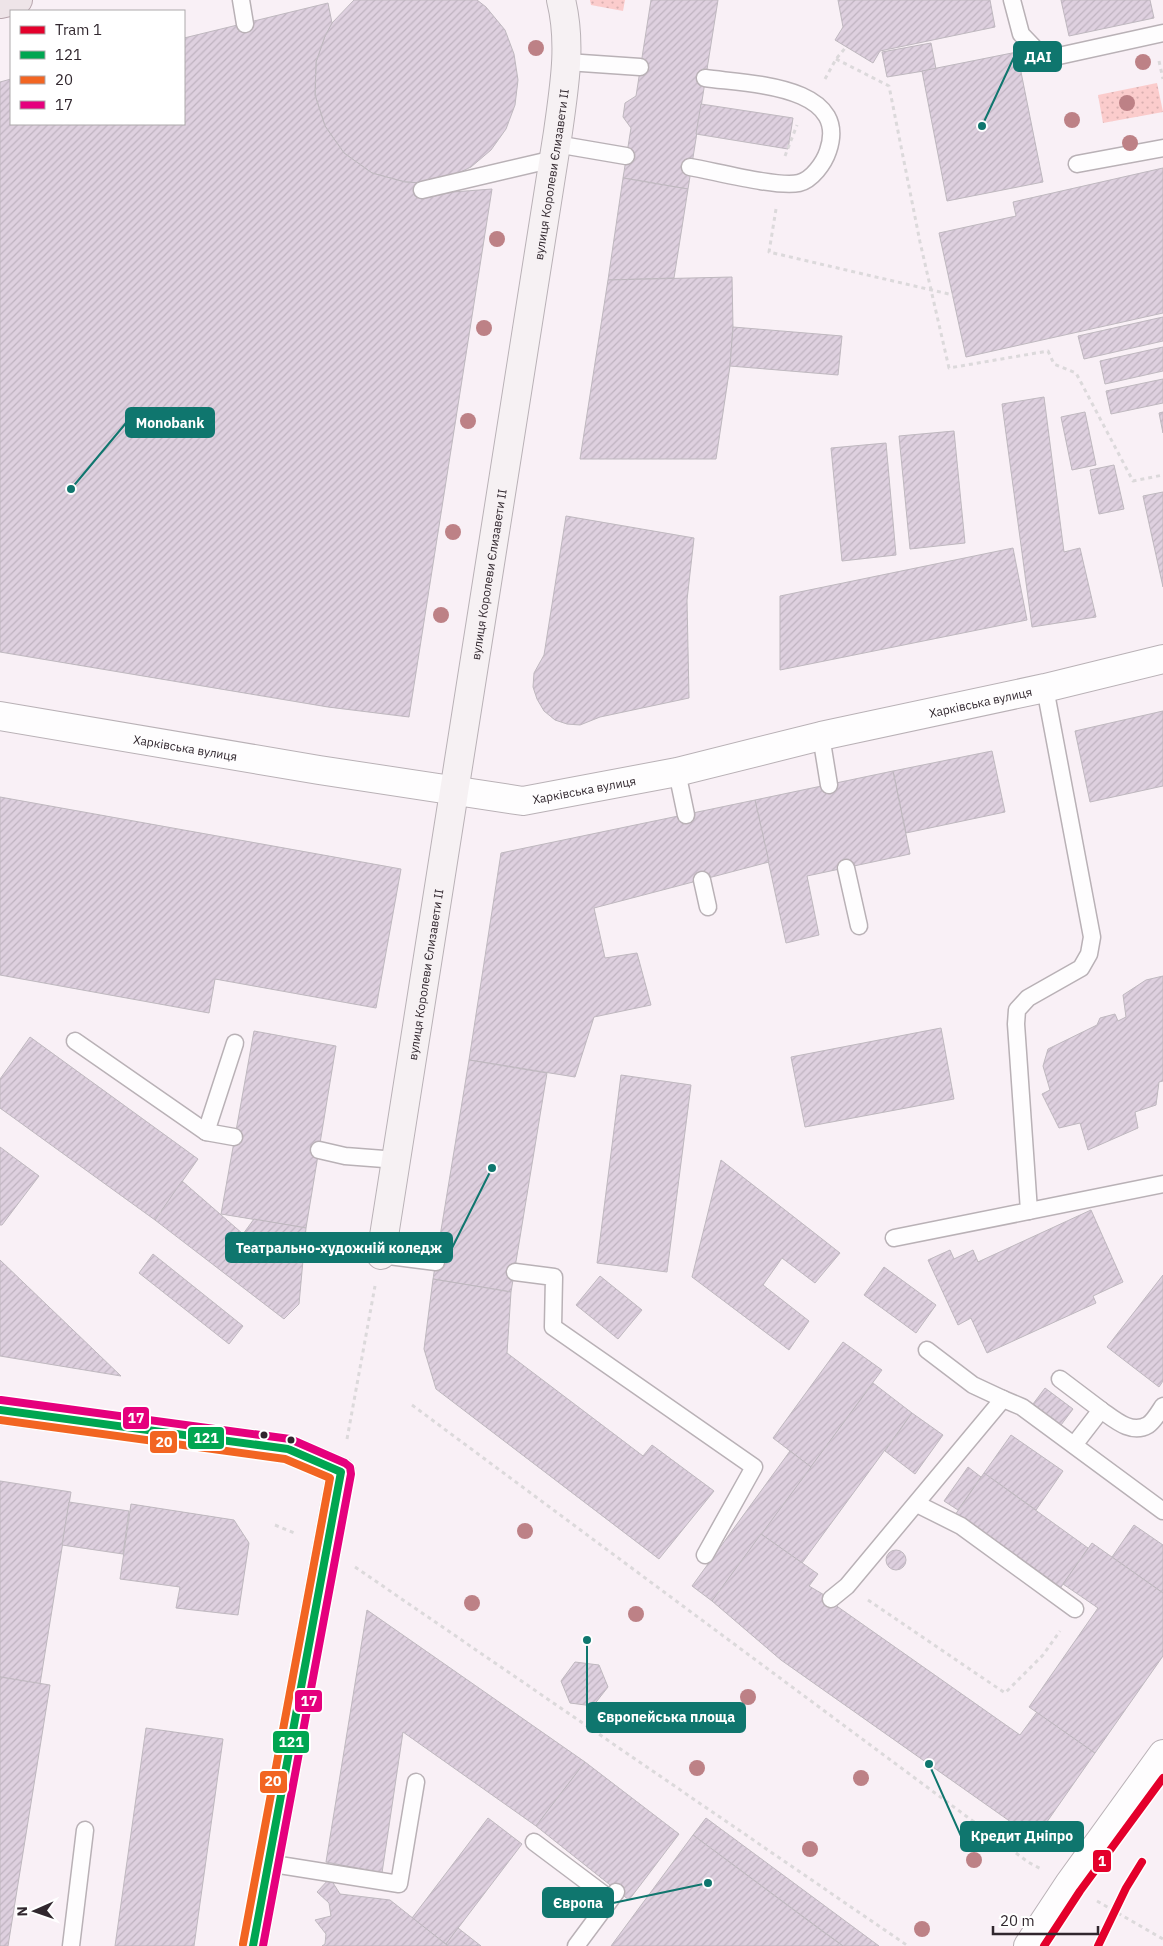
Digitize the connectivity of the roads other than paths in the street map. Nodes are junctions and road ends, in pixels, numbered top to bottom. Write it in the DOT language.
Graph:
graph roads {
  1 [pos="18,0"];
  2 [pos="240,0"];
  3 [pos="561,0"];
  4 [pos="1012,0"];
  5 [pos="0,4"];
  6 [pos="246,24"];
  7 [pos="1163,33"];
  8 [pos="567,62"];
  9 [pos="640,67"];
  10 [pos="705,78"];
  11 [pos="1163,148"];
  12 [pos="555,151"];
  13 [pos="626,156"];
  14 [pos="1077,164"];
  15 [pos="690,166"];
  16 [pos="422,190"];
  17 [pos="1163,659"];
  18 [pos="1045,688"];
  19 [pos="0,716"];
  20 [pos="820,736"];
  21 [pos="677,772"];
  22 [pos="829,785"];
  23 [pos="454,791"];
  24 [pos="686,814"];
  25 [pos="846,868"];
  26 [pos="702,880"];
  27 [pos="708,907"];
  28 [pos="859,926"];
  29 [pos="75,1041"];
  30 [pos="235,1043"];
  31 [pos="206,1132"];
  32 [pos="234,1137"];
  33 [pos="319,1150"];
  34 [pos="397,1160"];
  35 [pos="1163,1184"];
  36 [pos="1029,1211"];
  37 [pos="894,1238"];
  38 [pos="381,1255"];
  39 [pos="436,1262"];
  40 [pos="514,1272"];
  41 [pos="927,1350"];
  42 [pos="1060,1379"];
  43 [pos="1003,1399"];
  44 [pos="1163,1406"];
  45 [pos="0,1410"];
  46 [pos="1101,1410"];
  47 [pos="1074,1445"];
  48 [pos="917,1504"];
  49 [pos="1161,1505"];
  50 [pos="705,1555"];
  51 [pos="831,1600"];
  52 [pos="1075,1609"];
  53 [pos="1163,1754"];
  54 [pos="416,1782"];
  55 [pos="86,1830"];
  56 [pos="534,1842"];
  57 [pos="268,1863"];
  58 [pos="71,1946"];
  59 [pos="253,1946"];
  60 [pos="576,1946"];
  61 [pos="1028,1946"];
  1 -- 5 [label="main road"];
  2 -- 6 [label="lane"];
  3 -- 8 [label="street, вулиця Королеви Єлизавети ІІ"];
  4 -- 7 [label="lane"];
  8 -- 9 [label="lane"];
  8 -- 12 [label="street, вулиця Королеви Єлизавети ІІ"];
  10 -- 15 [label="lane"];
  11 -- 14 [label="lane"];
  12 -- 13 [label="lane"];
  12 -- 16 [label="lane"];
  12 -- 23 [label="street, вулиця Королеви Єлизавети ІІ"];
  17 -- 18 [label="street, Харківська вулиця"];
  18 -- 20 [label="street, Харківська вулиця"];
  18 -- 36 [label="lane"];
  19 -- 23 [label="street, Харківська вулиця"];
  20 -- 21 [label="street, Харківська вулиця"];
  20 -- 22 [label="lane"];
  21 -- 23 [label="street, Харківська вулиця"];
  21 -- 24 [label="lane"];
  23 -- 34 [label="street, вулиця Королеви Єлизавети ІІ"];
  25 -- 28 [label="lane"];
  26 -- 27 [label="lane"];
  29 -- 31 [label="lane"];
  30 -- 31 [label="lane"];
  31 -- 32 [label="lane"];
  33 -- 34 [label="lane"];
  34 -- 38 [label="street, вулиця Королеви Єлизавети ІІ"];
  35 -- 36 [label="lane"];
  36 -- 37 [label="lane"];
  38 -- 39 [label="lane"];
  40 -- 50 [label="lane"];
  41 -- 43 [label="lane"];
  42 -- 46 [label="lane"];
  43 -- 47 [label="lane"];
  43 -- 48 [label="lane"];
  44 -- 46 [label="lane"];
  45 -- 57 [label="street"];
  46 -- 47 [label="lane"];
  47 -- 49 [label="lane"];
  48 -- 51 [label="lane"];
  48 -- 52 [label="lane"];
  53 -- 61 [label="street"];
  54 -- 57 [label="lane"];
  55 -- 58 [label="lane"];
  56 -- 60 [label="lane"];
  57 -- 59 [label="street"];
}
